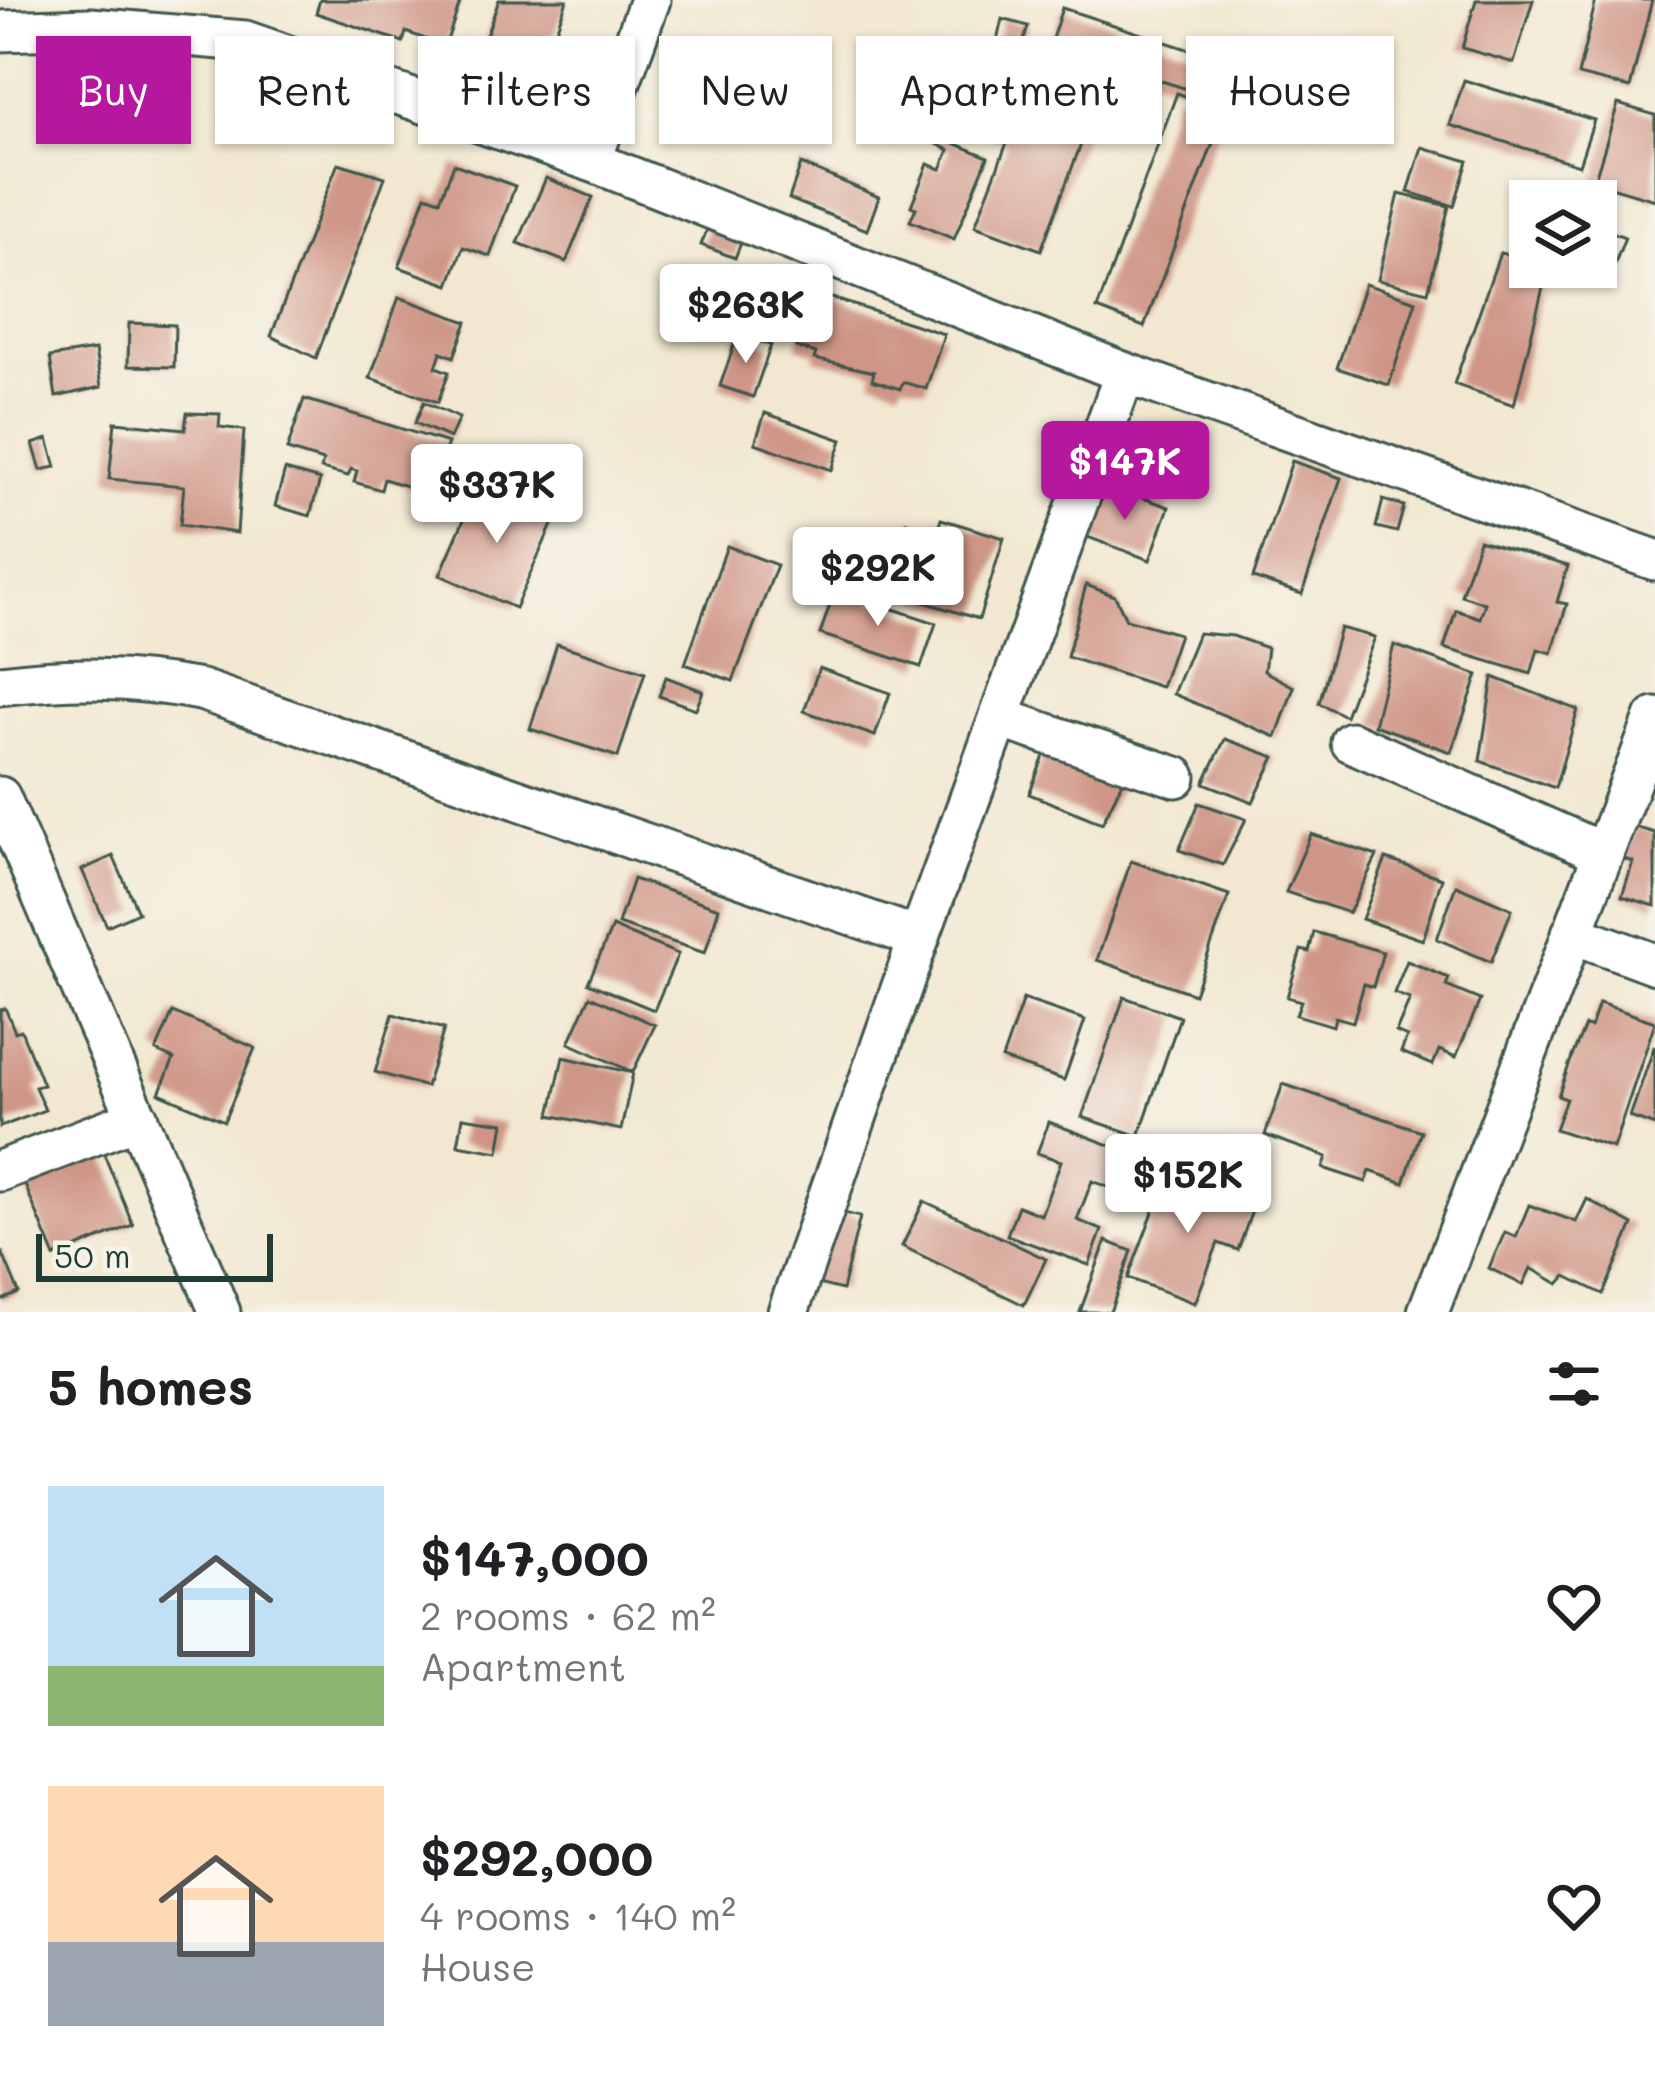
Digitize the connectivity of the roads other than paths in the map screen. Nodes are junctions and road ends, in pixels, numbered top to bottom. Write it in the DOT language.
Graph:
graph roads {
  1 [pos="650,0"];
  2 [pos="0,31"];
  3 [pos="591,161"];
  4 [pos="1126,373"];
  5 [pos="1655,560"];
  6 [pos="0,685"];
  7 [pos="1000,718"];
  8 [pos="1655,718"];
  9 [pos="1351,742"];
  10 [pos="1176,777"];
  11 [pos="0,796"];
  12 [pos="1603,853"];
  13 [pos="1572,933"];
  14 [pos="919,938"];
  15 [pos="1655,964"];
  16 [pos="138,1118"];
  17 [pos="0,1171"];
  18 [pos="220,1312"];
  19 [pos="788,1312"];
  20 [pos="1428,1312"];
  1 -- 3 [label="street"];
  2 -- 3 [label="street"];
  3 -- 4 [label="street"];
  4 -- 5 [label="street"];
  4 -- 7 [label="street"];
  6 -- 14 [label="street"];
  7 -- 10 [label="street"];
  7 -- 14 [label="street"];
  8 -- 12 [label="street"];
  9 -- 12 [label="street"];
  11 -- 16 [label="street"];
  12 -- 13 [label="street"];
  13 -- 15 [label="street"];
  13 -- 20 [label="street"];
  14 -- 19 [label="street"];
  16 -- 17 [label="street"];
  16 -- 18 [label="street"];
}
